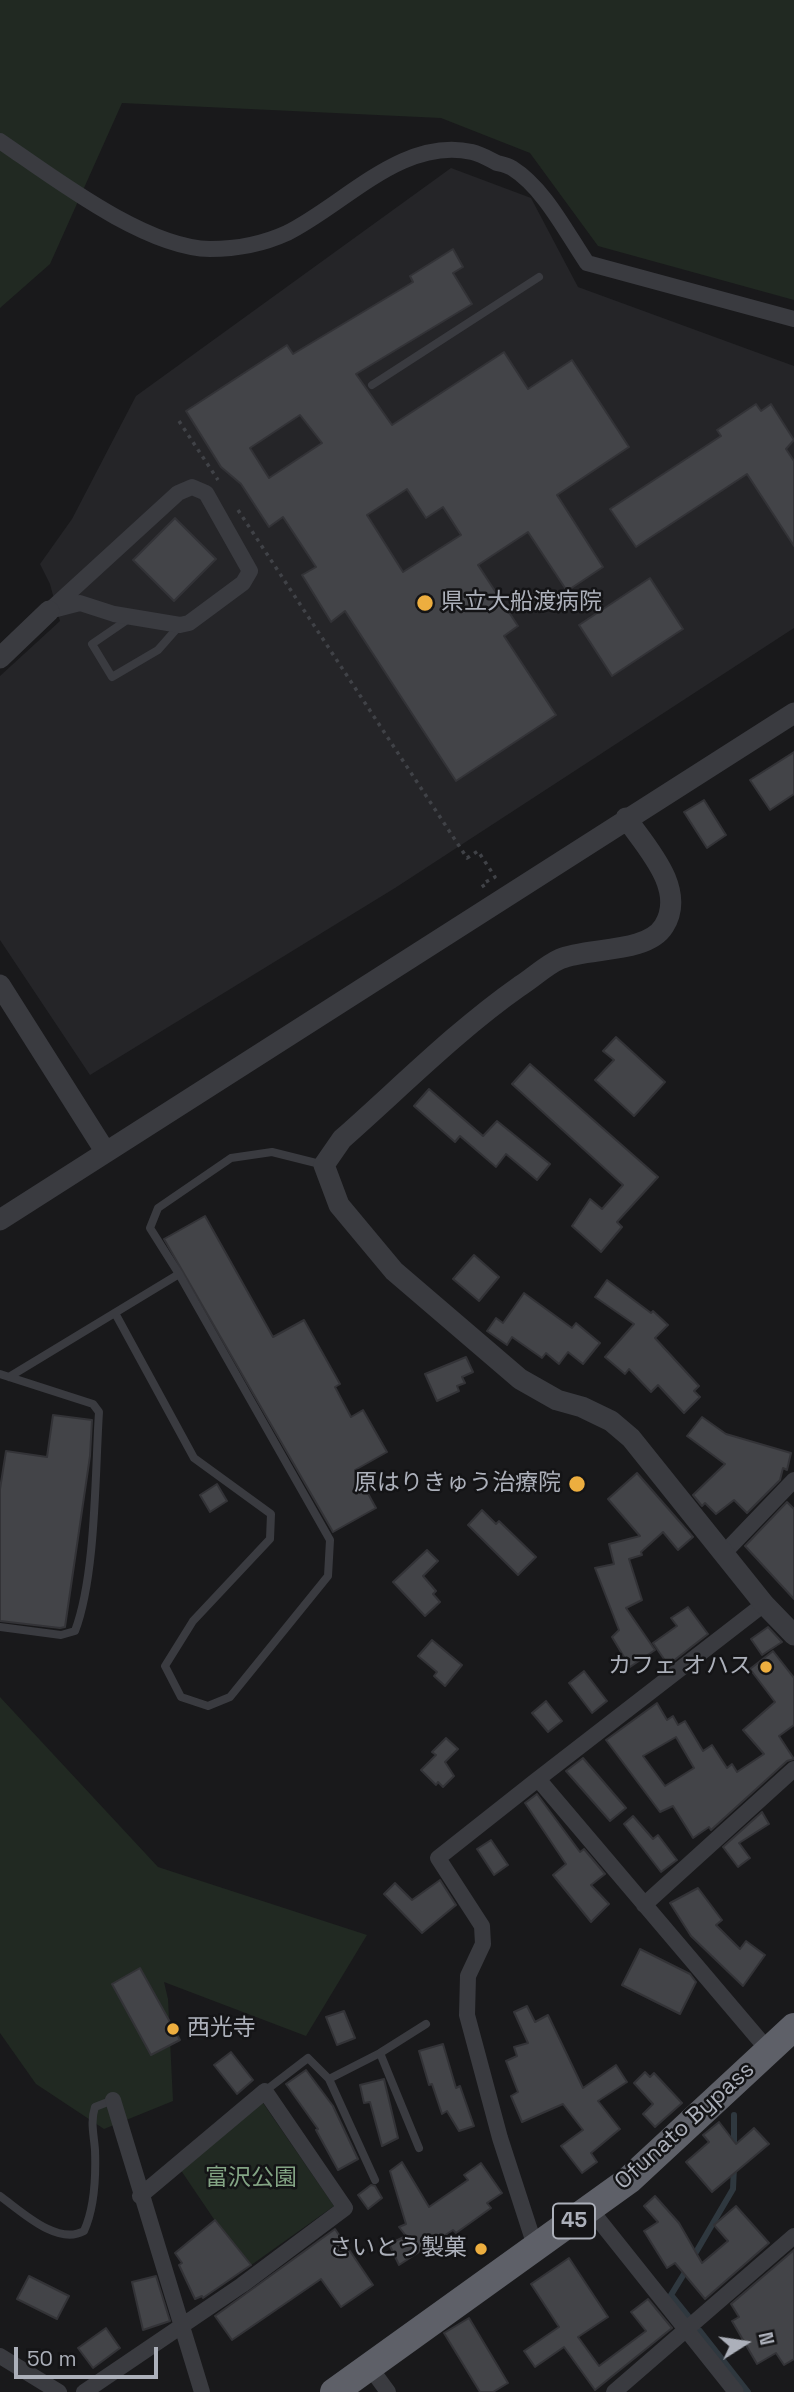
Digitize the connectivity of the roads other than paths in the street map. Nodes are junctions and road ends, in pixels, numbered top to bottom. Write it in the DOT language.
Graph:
graph roads {
  1 [pos="0,141"];
  2 [pos="539,277"];
  3 [pos="794,320"];
  4 [pos="372,385"];
  5 [pos="93,571"];
  6 [pos="99,609"];
  7 [pos="49,611"];
  8 [pos="132,617"];
  9 [pos="180,625"];
  10 [pos="0,658"];
  11 [pos="794,713"];
  12 [pos="626,818"];
  13 [pos="0,985"];
  14 [pos="105,1151"];
  15 [pos="324,1165"];
  16 [pos="0,1220"];
  17 [pos="178,1274"];
  18 [pos="115,1313"];
  19 [pos="4,1375"];
  20 [pos="794,1480"];
  21 [pos="724,1553"];
  22 [pos="764,1604"];
  23 [pos="0,1627"];
  24 [pos="794,1635"];
  25 [pos="794,1769"];
  26 [pos="538,1779"];
  27 [pos="644,1905"];
  28 [pos="426,2024"];
  29 [pos="794,2026"];
  30 [pos="768,2050"];
  31 [pos="380,2053"];
  32 [pos="328,2079"];
  33 [pos="265,2091"];
  34 [pos="113,2100"];
  35 [pos="419,2148"];
  36 [pos="375,2180"];
  37 [pos="0,2196"];
  38 [pos="140,2196"];
  39 [pos="590,2209"];
  40 [pos="794,2236"];
  41 [pos="536,2249"];
  42 [pos="181,2325"];
  43 [pos="688,2330"];
  44 [pos="0,2356"];
  45 [pos="369,2366"];
  46 [pos="59,2392"];
  47 [pos="84,2392"];
  48 [pos="202,2392"];
  49 [pos="334,2392"];
  50 [pos="388,2392"];
  51 [pos="614,2392"];
  52 [pos="736,2392"];
  1 -- 3 [label="street"];
  2 -- 4 [label="lane"];
  5 -- 6 [label="street"];
  5 -- 7 [label="street"];
  5 -- 9 [label="street"];
  6 -- 7 [label="street"];
  6 -- 8 [label="street"];
  7 -- 10 [label="street"];
  8 -- 9 [label="street"];
  8 -- 9 [label="lane"];
  11 -- 12 [label="street"];
  12 -- 14 [label="street"];
  12 -- 15 [label="street"];
  13 -- 14 [label="street"];
  14 -- 16 [label="street"];
  15 -- 17 [label="lane"];
  15 -- 21 [label="street"];
  17 -- 18 [label="lane"];
  17 -- 18 [label="lane"];
  18 -- 19 [label="lane"];
  19 -- 23 [label="lane"];
  20 -- 21 [label="street"];
  21 -- 22 [label="street"];
  22 -- 24 [label="street"];
  22 -- 26 [label="street"];
  25 -- 27 [label="street"];
  26 -- 27 [label="street"];
  26 -- 41 [label="street"];
  27 -- 30 [label="street"];
  28 -- 31 [label="lane"];
  29 -- 30 [label="highway, Ofunato Bypass / 45"];
  30 -- 39 [label="highway, Ofunato Bypass / 45"];
  31 -- 32 [label="lane"];
  31 -- 35 [label="lane"];
  32 -- 33 [label="lane"];
  32 -- 36 [label="lane"];
  33 -- 38 [label="street"];
  33 -- 42 [label="street"];
  34 -- 37 [label="lane"];
  34 -- 38 [label="street"];
  38 -- 42 [label="street"];
  39 -- 41 [label="highway, Ofunato Bypass / 45"];
  39 -- 43 [label="street"];
  40 -- 43 [label="street"];
  41 -- 45 [label="highway, Ofunato Bypass / 45"];
  42 -- 47 [label="street"];
  42 -- 48 [label="street"];
  43 -- 51 [label="street"];
  43 -- 52 [label="street"];
  44 -- 46 [label="street"];
  45 -- 49 [label="highway, Ofunato Bypass / 45"];
  45 -- 50 [label="street"];
}
